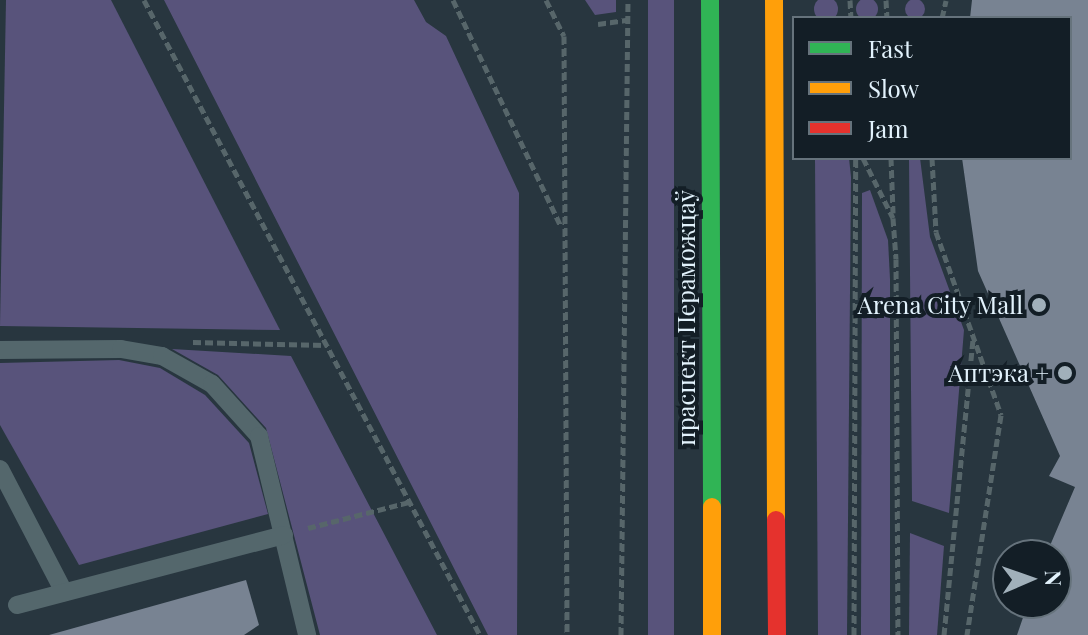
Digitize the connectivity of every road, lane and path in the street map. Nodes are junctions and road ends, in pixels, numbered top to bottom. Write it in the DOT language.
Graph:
graph roads {
  1 [pos="144,0"];
  2 [pos="453,0"];
  3 [pos="546,0"];
  4 [pos="628,0"];
  5 [pos="710,0"];
  6 [pos="774,0"];
  7 [pos="628,20"];
  8 [pos="598,24"];
  9 [pos="856,160"];
  10 [pos="864,160"];
  11 [pos="891,160"];
  12 [pos="932,160"];
  13 [pos="893,218"];
  14 [pos="563,231"];
  15 [pos="973,332"];
  16 [pos="0,350"];
  17 [pos="0,469"];
  18 [pos="409,502"];
  19 [pos="284,535"];
  20 [pos="64,592"];
  21 [pos="17,605"];
  22 [pos="307,635"];
  23 [pos="480,635"];
  24 [pos="567,635"];
  25 [pos="621,635"];
  26 [pos="712,635"];
  27 [pos="777,635"];
  28 [pos="854,635"];
  29 [pos="898,635"];
  30 [pos="944,635"];
  31 [pos="967,635"];
  1 -- 18 [label="path"];
  2 -- 14 [label="path"];
  3 -- 14 [label="path"];
  4 -- 7 [label="path"];
  5 -- 26 [label="main road, праспект Пераможцаў"];
  6 -- 27 [label="main road"];
  7 -- 8 [label="path"];
  7 -- 25 [label="path"];
  9 -- 28 [label="path"];
  10 -- 13 [label="path"];
  11 -- 13 [label="path"];
  12 -- 15 [label="path"];
  13 -- 29 [label="path"];
  14 -- 24 [label="path"];
  15 -- 30 [label="path"];
  15 -- 31 [label="path"];
  16 -- 19 [label="lane"];
  17 -- 20 [label="lane"];
  18 -- 19 [label="path"];
  18 -- 23 [label="path"];
  19 -- 20 [label="lane"];
  19 -- 22 [label="lane"];
  20 -- 21 [label="lane"];
}
